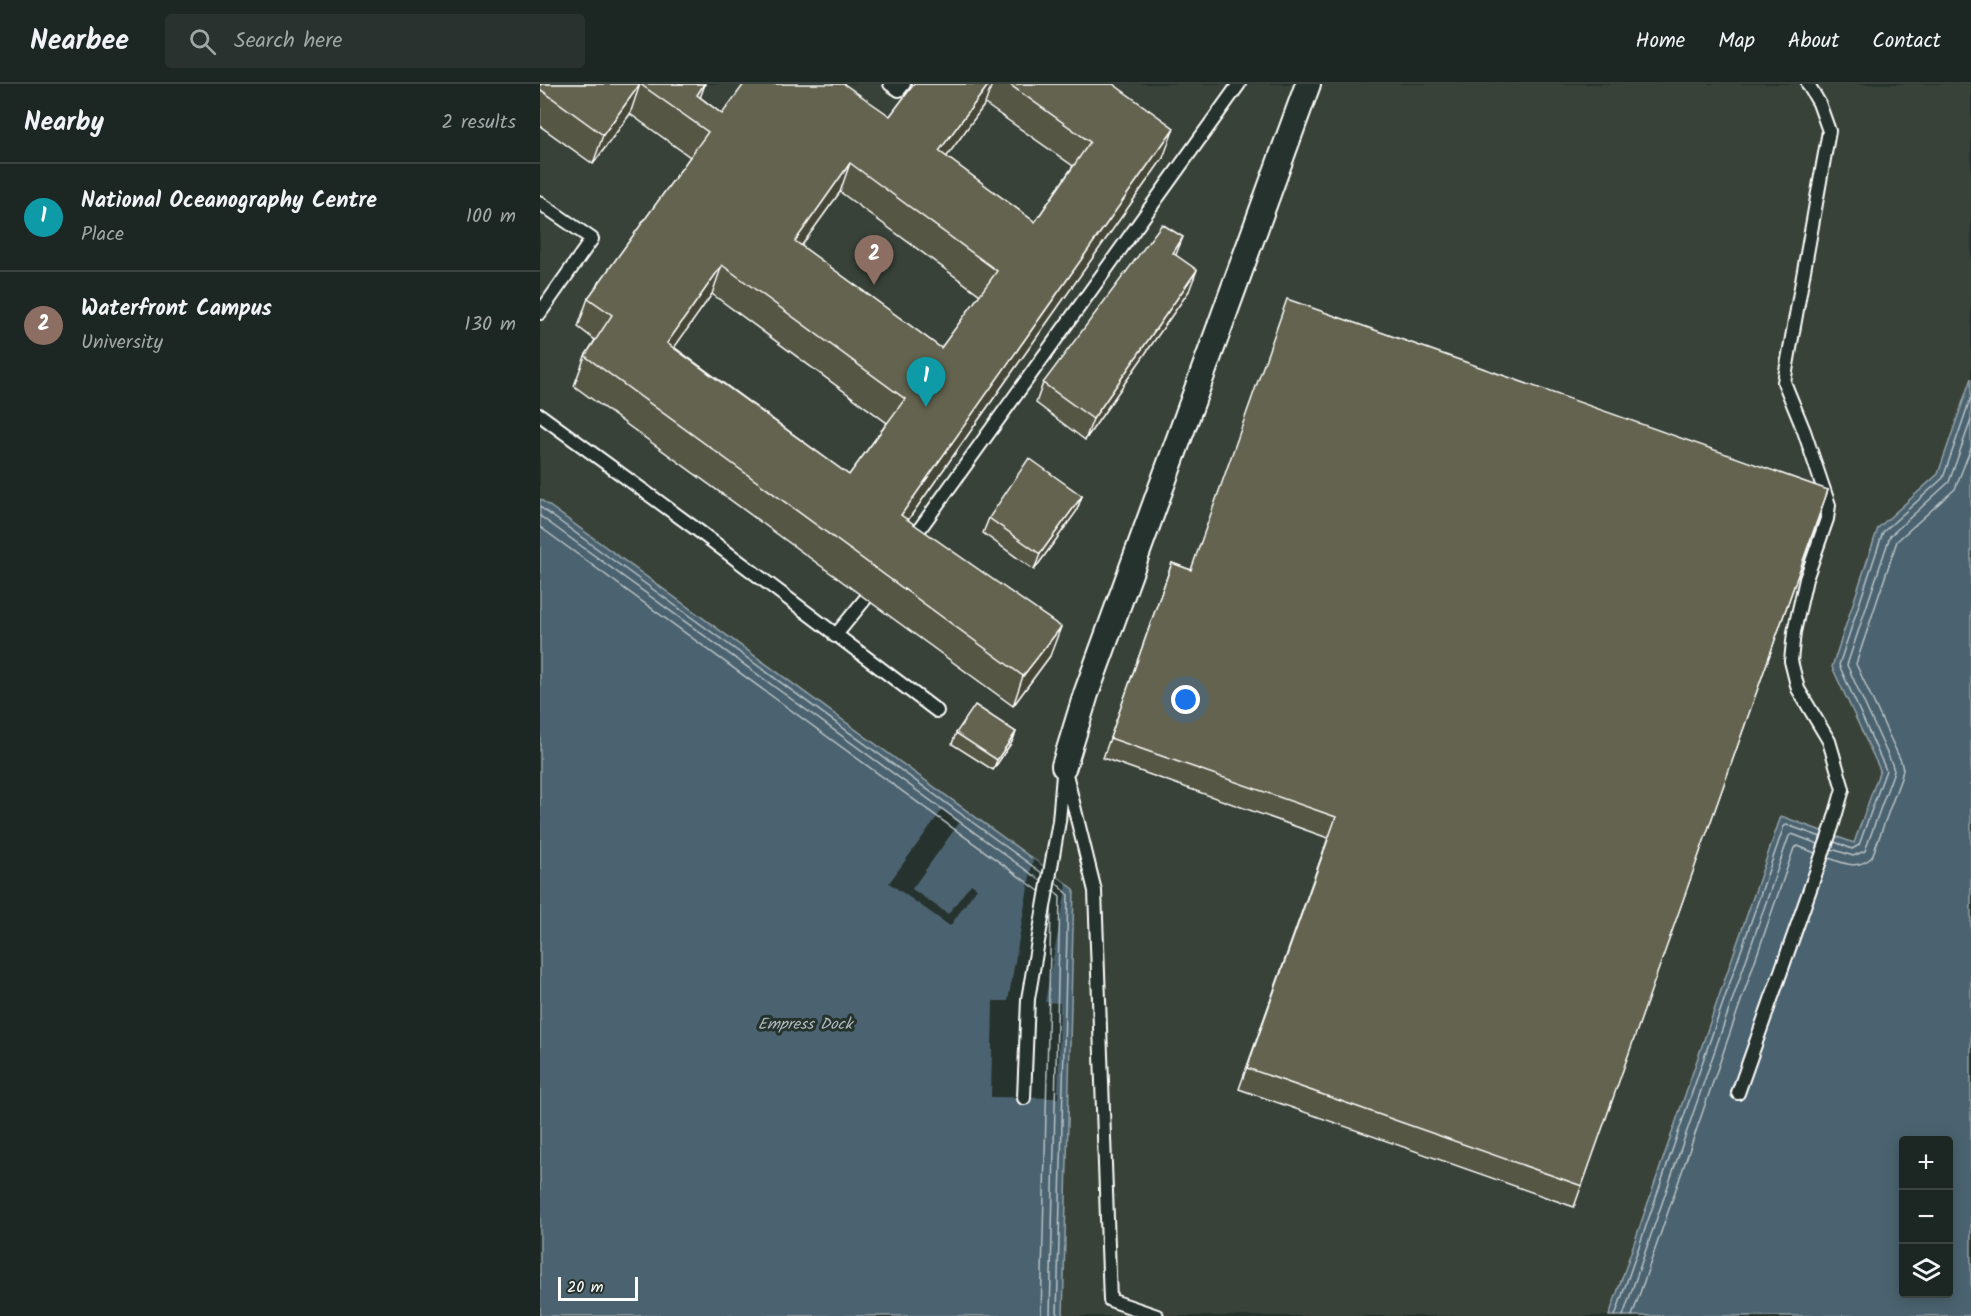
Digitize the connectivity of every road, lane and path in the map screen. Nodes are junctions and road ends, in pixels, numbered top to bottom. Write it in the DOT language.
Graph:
graph roads {
  1 [pos="890,84"];
  2 [pos="904,84"];
  3 [pos="1239,84"];
  4 [pos="1308,84"];
  5 [pos="1808,84"];
  6 [pos="540,203"];
  7 [pos="540,313"];
  8 [pos="540,415"];
  9 [pos="902,553"];
  10 [pos="866,598"];
  11 [pos="835,636"];
  12 [pos="937,711"];
  13 [pos="1064,766"];
  14 [pos="1738,1093"];
  15 [pos="1024,1098"];
  16 [pos="1157,1316"];
  1 -- 2 [label="lane"];
  3 -- 9 [label="lane"];
  4 -- 13 [label="street"];
  5 -- 14 [label="lane"];
  6 -- 7 [label="lane"];
  8 -- 11 [label="lane"];
  10 -- 11 [label="lane"];
  11 -- 12 [label="lane"];
  13 -- 15 [label="lane"];
  13 -- 16 [label="lane"];
}
